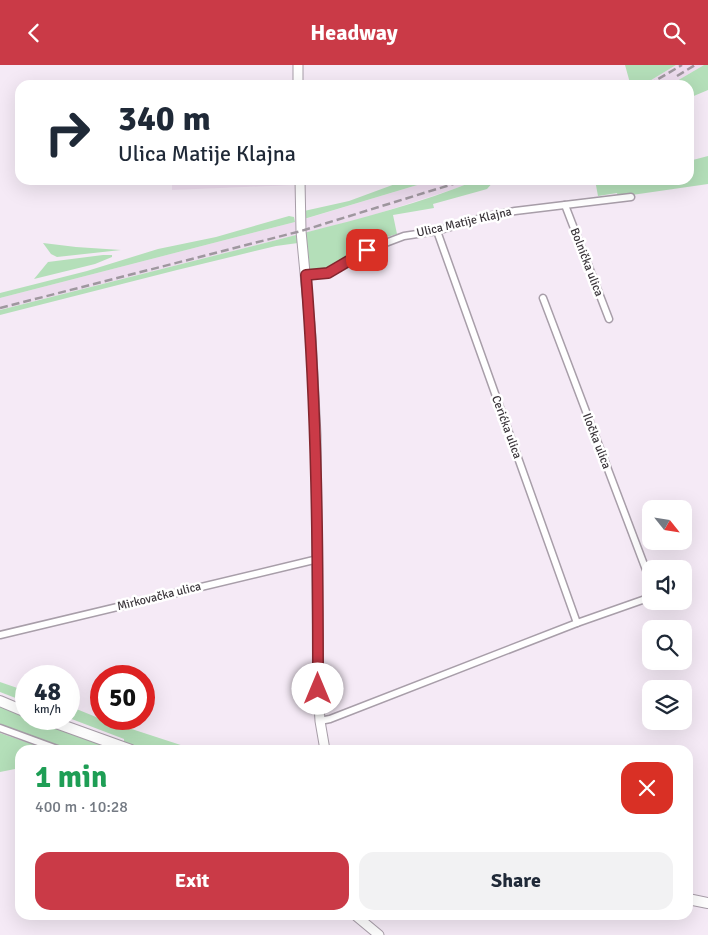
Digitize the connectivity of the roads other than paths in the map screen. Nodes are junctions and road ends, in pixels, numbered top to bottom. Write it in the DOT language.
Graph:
graph roads {
  1 [pos="298,65"];
  2 [pos="298,80"];
  3 [pos="300,185"];
  4 [pos="631,197"];
  5 [pos="565,205"];
  6 [pos="437,231"];
  7 [pos="306,275"];
  8 [pos="543,298"];
  9 [pos="609,319"];
  10 [pos="318,559"];
  11 [pos="642,560"];
  12 [pos="642,600"];
  13 [pos="577,623"];
  14 [pos="0,635"];
  15 [pos="0,701"];
  16 [pos="15,707"];
  17 [pos="320,721"];
  18 [pos="0,728"];
  19 [pos="76,730"];
  20 [pos="46,745"];
  21 [pos="117,745"];
  22 [pos="324,745"];
  23 [pos="693,900"];
  24 [pos="708,903"];
  25 [pos="361,920"];
  26 [pos="379,935"];
  1 -- 2 [label="main road"];
  3 -- 7 [label="main road"];
  4 -- 5 [label="street, Ulica Matije Klajna"];
  5 -- 6 [label="street, Ulica Matije Klajna"];
  5 -- 9 [label="street, Bolnička ulica"];
  6 -- 7 [label="street, Ulica Matije Klajna"];
  6 -- 13 [label="street, Cerićka ulica"];
  7 -- 10 [label="main road"];
  8 -- 11 [label="street, Iločka ulica"];
  10 -- 14 [label="street, Mirkovačka ulica"];
  10 -- 17 [label="main road"];
  12 -- 13 [label="street"];
  13 -- 17 [label="street"];
  15 -- 16 [label="main road"];
  17 -- 22 [label="main road"];
  18 -- 20 [label="street"];
  19 -- 21 [label="main road"];
  23 -- 24 [label="main road"];
  25 -- 26 [label="main road"];
}
